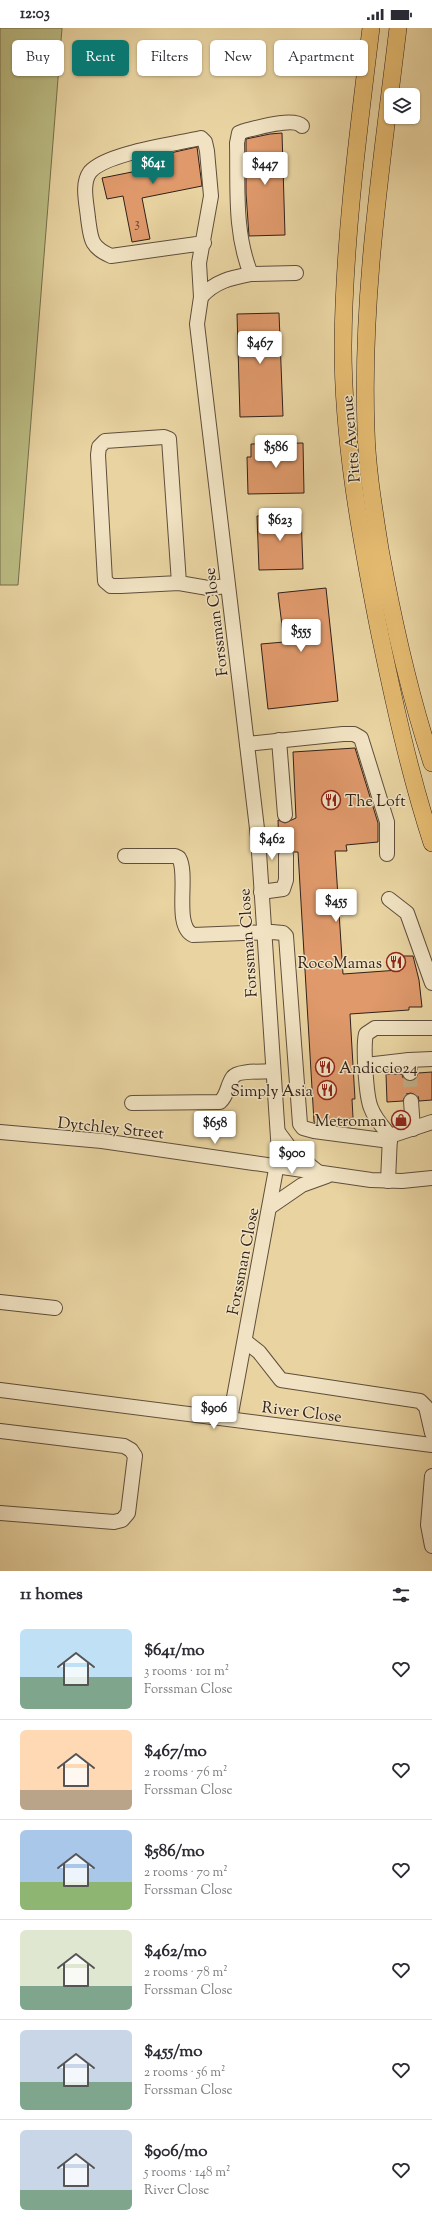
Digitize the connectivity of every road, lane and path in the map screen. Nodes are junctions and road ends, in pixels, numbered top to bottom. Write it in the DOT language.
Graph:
graph roads {
  1 [pos="371,28"];
  2 [pos="398,28"];
  3 [pos="302,126"];
  4 [pos="204,243"];
  5 [pos="296,273"];
  6 [pos="251,274"];
  7 [pos="202,297"];
  8 [pos="179,584"];
  9 [pos="228,586"];
  10 [pos="279,740"];
  11 [pos="247,744"];
  12 [pos="432,763"];
  13 [pos="284,815"];
  14 [pos="432,843"];
  15 [pos="387,854"];
  16 [pos="286,855"];
  17 [pos="125,856"];
  18 [pos="261,892"];
  19 [pos="389,898"];
  20 [pos="263,932"];
  21 [pos="432,983"];
  22 [pos="432,1028"];
  23 [pos="432,1059"];
  24 [pos="366,1065"];
  25 [pos="273,1071"];
  26 [pos="411,1101"];
  27 [pos="132,1103"];
  28 [pos="432,1122"];
  29 [pos="413,1129"];
  30 [pos="278,1131"];
  31 [pos="0,1132"];
  32 [pos="390,1138"];
  33 [pos="277,1168"];
  34 [pos="326,1174"];
  35 [pos="432,1178"];
  36 [pos="388,1181"];
  37 [pos="270,1207"];
  38 [pos="0,1302"];
  39 [pos="55,1308"];
  40 [pos="245,1341"];
  41 [pos="0,1390"];
  42 [pos="230,1419"];
  43 [pos="0,1431"];
  44 [pos="432,1433"];
  45 [pos="432,1445"];
  46 [pos="432,1476"];
  47 [pos="0,1513"];
  48 [pos="432,1546"];
  1 -- 14 [label="main road, Pitts Avenue"];
  2 -- 12 [label="main road, Pitts Avenue"];
  3 -- 6 [label="street"];
  4 -- 4 [label="street"];
  4 -- 7 [label="street, Forssman Close"];
  5 -- 6 [label="street"];
  6 -- 7 [label="street"];
  7 -- 9 [label="street, Forssman Close"];
  8 -- 8 [label="street"];
  8 -- 9 [label="street"];
  9 -- 11 [label="street, Forssman Close"];
  10 -- 11 [label="street"];
  10 -- 13 [label="street"];
  10 -- 15 [label="street"];
  11 -- 18 [label="street, Forssman Close"];
  16 -- 18 [label="street"];
  17 -- 20 [label="street"];
  18 -- 20 [label="street, Forssman Close"];
  19 -- 21 [label="street"];
  20 -- 25 [label="street, Forssman Close"];
  20 -- 32 [label="street"];
  22 -- 24 [label="street"];
  23 -- 24 [label="street"];
  24 -- 32 [label="street"];
  25 -- 27 [label="street"];
  25 -- 30 [label="street, Forssman Close"];
  26 -- 29 [label="street"];
  28 -- 29 [label="street"];
  29 -- 32 [label="street"];
  30 -- 33 [label="street, Forssman Close"];
  30 -- 34 [label="street"];
  31 -- 33 [label="street, Dytchley Street"];
  32 -- 36 [label="street"];
  33 -- 34 [label="street, Dytchley Street"];
  33 -- 37 [label="street, Forssman Close"];
  34 -- 36 [label="street, Dytchley Street"];
  34 -- 37 [label="street"];
  35 -- 36 [label="street, Dytchley Street"];
  37 -- 40 [label="street, Forssman Close"];
  38 -- 39 [label="street"];
  40 -- 42 [label="street, Forssman Close"];
  40 -- 44 [label="street"];
  41 -- 42 [label="street, River Close"];
  42 -- 45 [label="street, River Close"];
  43 -- 47 [label="street"];
  46 -- 48 [label="street"];
}
